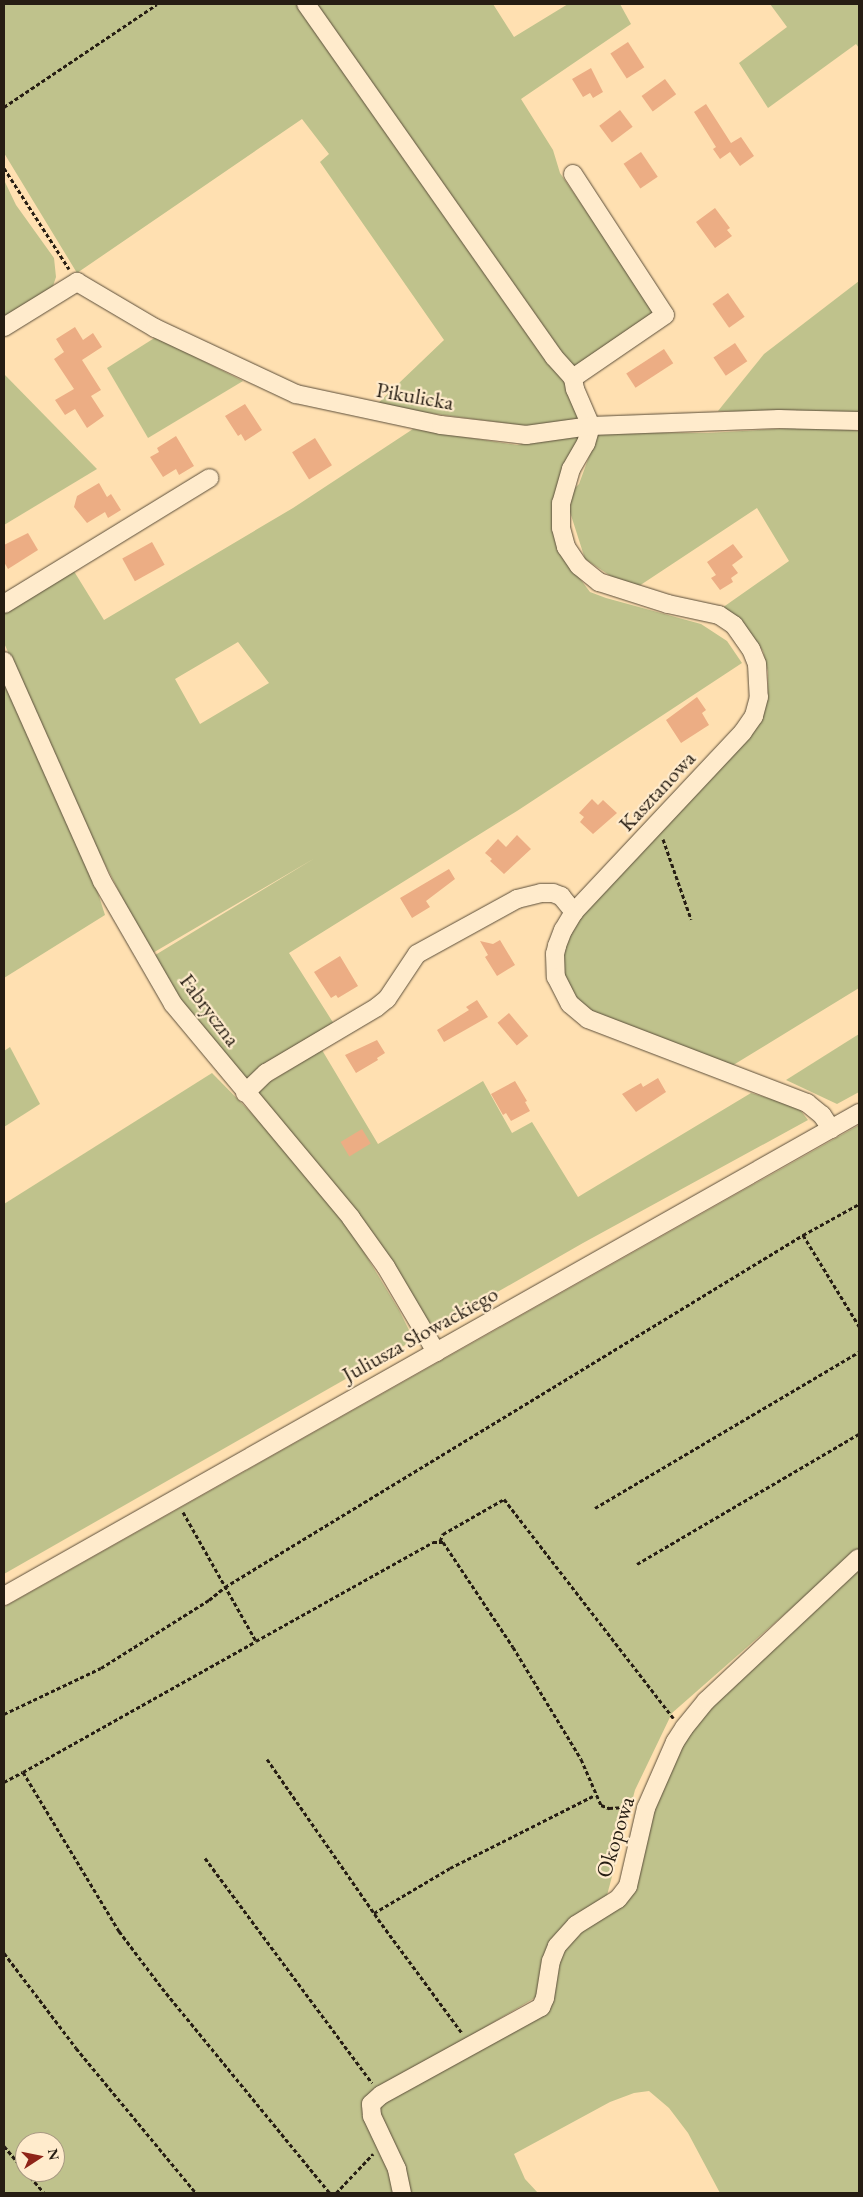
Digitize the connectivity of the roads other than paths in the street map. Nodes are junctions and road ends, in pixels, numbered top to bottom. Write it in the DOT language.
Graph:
graph roads {
  1 [pos="306,4"];
  2 [pos="573,174"];
  3 [pos="4,327"];
  4 [pos="573,378"];
  5 [pos="859,421"];
  6 [pos="591,426"];
  7 [pos="210,478"];
  8 [pos="4,604"];
  9 [pos="4,661"];
  10 [pos="574,912"];
  11 [pos="245,1093"];
  12 [pos="859,1113"];
  13 [pos="831,1129"];
  14 [pos="436,1352"];
  15 [pos="859,1558"];
  16 [pos="4,1596"];
  17 [pos="402,2193"];
  1 -- 4 [label="street"];
  2 -- 4 [label="street"];
  3 -- 6 [label="street, Pikulicka"];
  4 -- 6 [label="street"];
  5 -- 6 [label="street, Pikulicka"];
  6 -- 10 [label="street, Kasztanowa"];
  7 -- 8 [label="street"];
  9 -- 11 [label="street, Fabryczna"];
  10 -- 11 [label="street"];
  10 -- 13 [label="street, Kasztanowa"];
  11 -- 14 [label="street, Fabryczna"];
  12 -- 13 [label="street, Juliusza Słowackiego"];
  13 -- 14 [label="street, Juliusza Słowackiego"];
  14 -- 16 [label="street, Juliusza Słowackiego"];
  15 -- 17 [label="street, Okopowa"];
}
